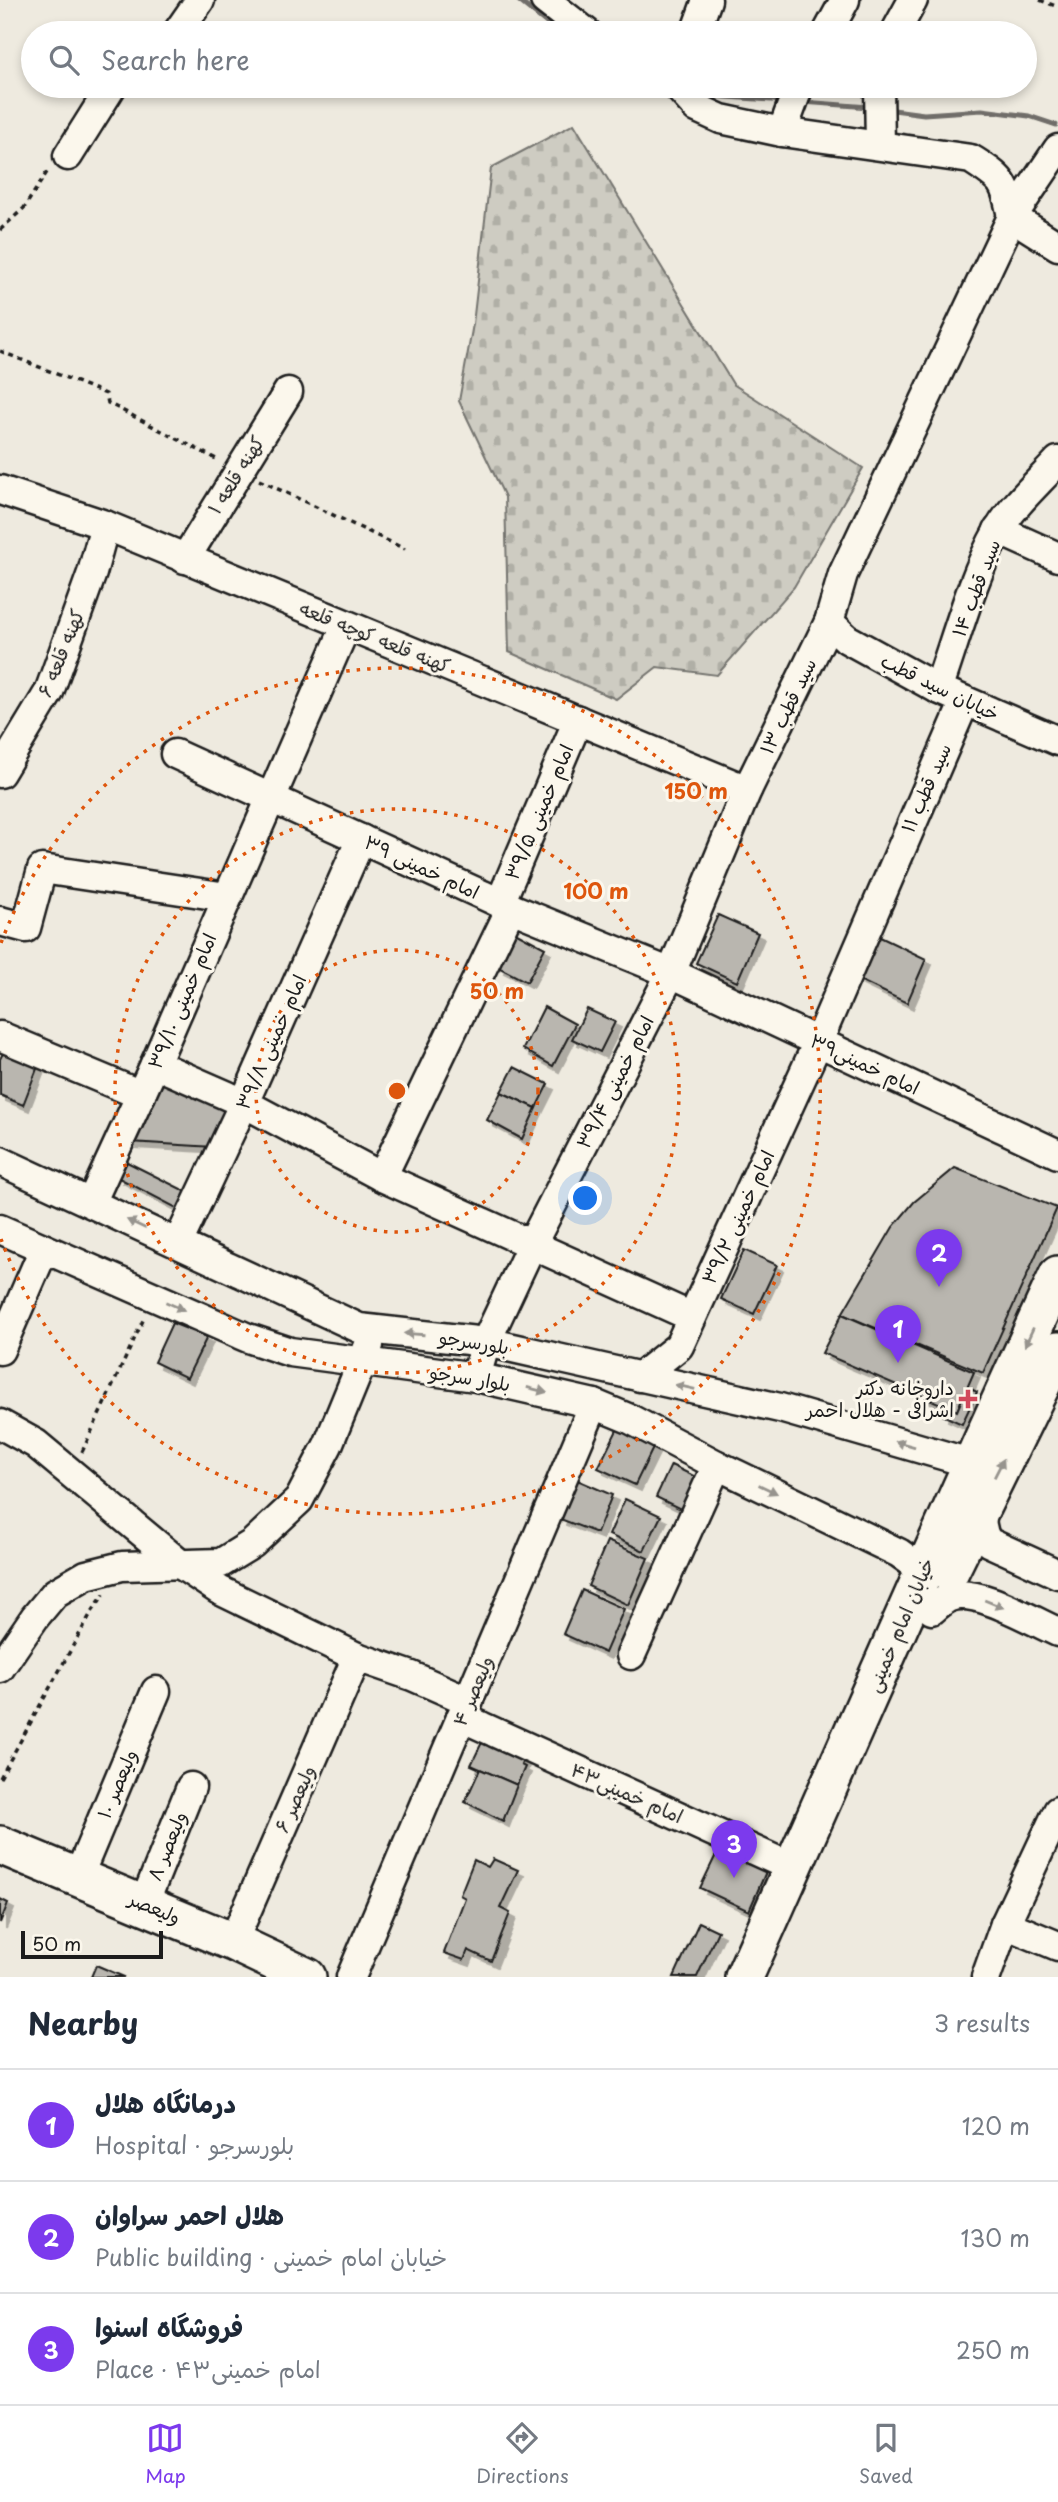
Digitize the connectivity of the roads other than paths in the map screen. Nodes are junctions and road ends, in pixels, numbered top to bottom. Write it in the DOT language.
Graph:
graph roads {
  1 [pos="200,0"];
  2 [pos="545,0"];
  3 [pos="708,0"];
  4 [pos="845,0"];
  5 [pos="913,0"];
  6 [pos="185,21"];
  7 [pos="572,21"];
  8 [pos="700,21"];
  9 [pos="834,21"];
  10 [pos="902,21"];
  11 [pos="104,98"];
  12 [pos="687,98"];
  13 [pos="795,98"];
  14 [pos="879,98"];
  15 [pos="782,132"];
  16 [pos="880,145"];
  17 [pos="1058,149"];
  18 [pos="68,156"];
  19 [pos="1012,217"];
  20 [pos="1058,246"];
  21 [pos="288,392"];
  22 [pos="1058,461"];
  23 [pos="0,490"];
  24 [pos="105,526"];
  25 [pos="998,530"];
  26 [pos="1058,557"];
  27 [pos="186,559"];
  28 [pos="829,622"];
  29 [pos="346,626"];
  30 [pos="938,689"];
  31 [pos="964,701"];
  32 [pos="578,720"];
  33 [pos="1058,741"];
  34 [pos="175,754"];
  35 [pos="0,773"];
  36 [pos="747,790"];
  37 [pos="270,797"];
  38 [pos="361,839"];
  39 [pos="227,897"];
  40 [pos="505,906"];
  41 [pos="0,921"];
  42 [pos="671,973"];
  43 [pos="0,1036"];
  44 [pos="818,1042"];
  45 [pos="155,1064"];
  46 [pos="141,1095"];
  47 [pos="244,1103"];
  48 [pos="1058,1154"];
  49 [pos="0,1161"];
  50 [pos="382,1178"];
  51 [pos="91,1203"];
  52 [pos="0,1229"];
  53 [pos="178,1243"];
  54 [pos="532,1244"];
  55 [pos="44,1249"];
  56 [pos="1058,1275"];
  57 [pos="692,1317"];
  58 [pos="373,1331"];
  59 [pos="486,1342"];
  60 [pos="0,1350"];
  61 [pos="1058,1351"];
  62 [pos="363,1363"];
  63 [pos="476,1377"];
  64 [pos="640,1377"];
  65 [pos="594,1404"];
  66 [pos="0,1424"];
  67 [pos="970,1463"];
  68 [pos="717,1465"];
  69 [pos="983,1501"];
  70 [pos="988,1542"];
  71 [pos="180,1564"];
  72 [pos="924,1571"];
  73 [pos="1058,1574"];
  74 [pos="964,1595"];
  75 [pos="932,1610"];
  76 [pos="1058,1632"];
  77 [pos="631,1655"];
  78 [pos="357,1657"];
  79 [pos="0,1668"];
  80 [pos="156,1691"];
  81 [pos="465,1709"];
  82 [pos="191,1787"];
  83 [pos="1058,1811"];
  84 [pos="0,1845"];
  85 [pos="0,1868"];
  86 [pos="793,1868"];
  87 [pos="78,1877"];
  88 [pos="144,1904"];
  89 [pos="1005,1923"];
  90 [pos="233,1942"];
  91 [pos="1058,1946"];
  92 [pos="260,1977"];
  93 [pos="307,1977"];
  94 [pos="351,1977"];
  95 [pos="744,1977"];
  96 [pos="770,1977"];
  97 [pos="986,1977"];
  1 -- 6 [label="street"];
  2 -- 7 [label="street"];
  3 -- 8 [label="street"];
  4 -- 9 [label="street"];
  5 -- 10 [label="street"];
  11 -- 18 [label="street"];
  12 -- 15 [label="street"];
  13 -- 15 [label="street"];
  14 -- 16 [label="street"];
  15 -- 16 [label="street"];
  16 -- 19 [label="street"];
  17 -- 19 [label="street, سید قطب ۱۳"];
  19 -- 20 [label="street"];
  19 -- 28 [label="street, سید قطب ۱۳"];
  21 -- 27 [label="street, کهنه قلعه ۱"];
  22 -- 25 [label="street, سید قطب ۱۴"];
  23 -- 24 [label="street, کهنه قلعه کوچه قلعه"];
  24 -- 27 [label="street, کهنه قلعه کوچه قلعه"];
  24 -- 35 [label="street, کهنه قلعه ۶"];
  25 -- 26 [label="street"];
  25 -- 30 [label="street, سید قطب ۱۴"];
  27 -- 29 [label="street, کهنه قلعه کوچه قلعه"];
  28 -- 30 [label="street, خیابان سید قطب"];
  28 -- 36 [label="street, سید قطب ۱۳"];
  29 -- 32 [label="street, کهنه قلعه کوچه قلعه"];
  29 -- 37 [label="street, امام خمینی ۳۹/۱۰"];
  30 -- 31 [label="street, خیابان سید قطب"];
  31 -- 33 [label="street, خیابان سید قطب"];
  31 -- 44 [label="street, سید قطب ۱۱"];
  32 -- 36 [label="street, کهنه قلعه کوچه قلعه"];
  32 -- 40 [label="street, امام خمینی ۳۹/۵"];
  34 -- 37 [label="street, امام خمینی ۳۹"];
  36 -- 42 [label="street, سید قطب ۱۳"];
  37 -- 38 [label="street, امام خمینی ۳۹"];
  37 -- 39 [label="street, امام خمینی ۳۹/۱۰"];
  38 -- 40 [label="street, امام خمینی ۳۹"];
  38 -- 47 [label="street, امام خمینی ۳۹/۸"];
  39 -- 41 [label="street"];
  39 -- 45 [label="street, امام خمینی ۳۹/۱۰"];
  40 -- 42 [label="street, امام خمینی ۳۹"];
  40 -- 50 [label="street, امام خمینی ۳۹/۵"];
  42 -- 44 [label="street, امام خمینی۳۹"];
  42 -- 54 [label="street, امام خمینی ۳۹/۴"];
  43 -- 46 [label="street"];
  44 -- 48 [label="street, امام خمینی۳۹"];
  44 -- 57 [label="street, امام خمینی ۳۹/۲"];
  45 -- 46 [label="street, امام خمینی ۳۹/۱۰"];
  45 -- 47 [label="street"];
  46 -- 51 [label="street, امام خمینی ۳۹/۱۰"];
  47 -- 50 [label="street"];
  47 -- 53 [label="street, امام خمینی ۳۹/۸"];
  49 -- 51 [label="street, بلورسرجو"];
  50 -- 54 [label="street"];
  53 -- 51 [label="street, بلورسرجو, one-way"];
  52 -- 55 [label="street, بلوار سرجو"];
  53 -- 58 [label="street, بلورسرجو"];
  54 -- 57 [label="street"];
  54 -- 59 [label="street, امام خمینی ۳۹/۴"];
  55 -- 60 [label="street"];
  55 -- 62 [label="street, بلوار سرجو, one-way"];
  56 -- 67 [label="main road, خیابان امام خمینی, one-way"];
  57 -- 64 [label="street, امام خمینی ۳۹/۲"];
  59 -- 58 [label="street, بلورسرجو, one-way"];
  58 -- 62 [label="street"];
  59 -- 63 [label="street, امام خمینی ۳۹/۴"];
  59 -- 64 [label="street, بلورسرجو"];
  69 -- 61 [label="main road, خیابان امام خمینی, one-way"];
  62 -- 63 [label="street, بلوار سرجو"];
  62 -- 71 [label="street"];
  63 -- 65 [label="street, بلوار سرجو, one-way"];
  67 -- 64 [label="street, بلورسرجو, one-way"];
  65 -- 68 [label="street, بلوار سرجو"];
  65 -- 81 [label="street, ولیعصر ۴"];
  66 -- 71 [label="street, امام خمینی۴۳"];
  67 -- 72 [label="main road, خیابان امام خمینی"];
  68 -- 72 [label="street, بلوار سرجو, one-way"];
  68 -- 77 [label="street"];
  69 -- 70 [label="street"];
  69 -- 75 [label="main road, خیابان امام خمینی"];
  70 -- 73 [label="street"];
  70 -- 74 [label="street"];
  71 -- 78 [label="street, امام خمینی۴۳"];
  71 -- 79 [label="street"];
  72 -- 86 [label="main road, خیابان امام خمینی"];
  74 -- 75 [label="street"];
  74 -- 76 [label="street, one-way"];
  75 -- 96 [label="main road, خیابان امام خمینی"];
  78 -- 81 [label="street, امام خمینی۴۳"];
  78 -- 90 [label="street, ولیعصر ۶"];
  80 -- 87 [label="street, ولیعصر ۱۰"];
  81 -- 86 [label="street, امام خمینی۴۳"];
  81 -- 94 [label="street, ولیعصر ۴"];
  82 -- 88 [label="street, ولیعصر ۸"];
  83 -- 89 [label="street"];
  84 -- 87 [label="main road, ولیعصر"];
  85 -- 92 [label="main road, ولیعصر"];
  86 -- 95 [label="main road, خیابان امام خمینی"];
  87 -- 88 [label="main road, ولیعصر"];
  88 -- 90 [label="main road, ولیعصر"];
  89 -- 91 [label="street"];
  89 -- 97 [label="street"];
  90 -- 93 [label="main road, ولیعصر"];
}
